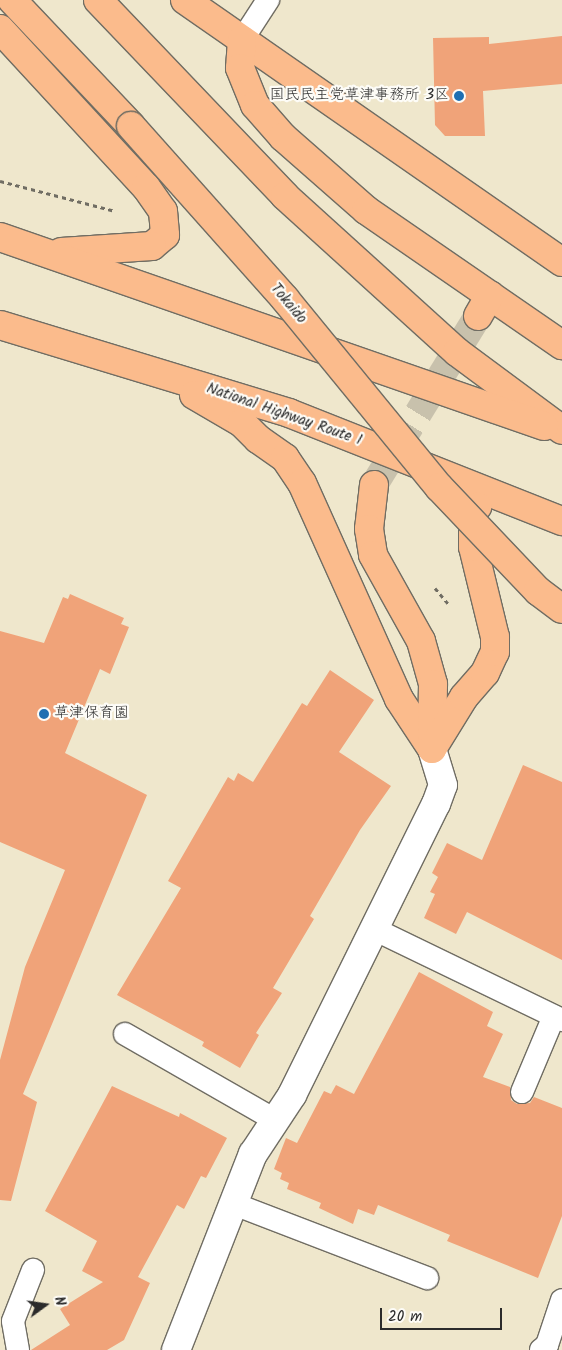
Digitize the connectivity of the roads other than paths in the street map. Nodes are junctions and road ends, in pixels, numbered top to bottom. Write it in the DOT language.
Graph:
graph roads {
  1 [pos="12,0"];
  2 [pos="98,0"];
  3 [pos="186,0"];
  4 [pos="268,0"];
  5 [pos="0,29"];
  6 [pos="242,40"];
  7 [pos="0,237"];
  8 [pos="47,253"];
  9 [pos="562,262"];
  10 [pos="0,325"];
  11 [pos="562,345"];
  12 [pos="154,372"];
  13 [pos="562,431"];
  14 [pos="374,486"];
  15 [pos="493,492"];
  16 [pos="562,521"];
  17 [pos="562,609"];
  18 [pos="432,749"];
  19 [pos="376,930"];
  20 [pos="558,1018"];
  21 [pos="125,1034"];
  22 [pos="522,1092"];
  23 [pos="275,1120"];
  24 [pos="234,1204"];
  25 [pos="33,1270"];
  26 [pos="427,1278"];
  27 [pos="562,1300"];
  28 [pos="18,1350"];
  29 [pos="176,1350"];
  30 [pos="541,1350"];
  1 -- 17 [label="highway, Tokaido, bridge"];
  2 -- 13 [label="highway"];
  3 -- 6 [label="highway"];
  4 -- 6 [label="lane"];
  5 -- 8 [label="highway"];
  6 -- 9 [label="highway"];
  6 -- 11 [label="highway"];
  7 -- 8 [label="highway"];
  8 -- 13 [label="highway"];
  10 -- 12 [label="highway, National Highway Route 1"];
  12 -- 15 [label="highway, National Highway Route 1"];
  12 -- 18 [label="highway"];
  14 -- 18 [label="highway"];
  15 -- 16 [label="highway, National Highway Route 1"];
  15 -- 18 [label="highway"];
  18 -- 19 [label="street"];
  19 -- 20 [label="lane"];
  19 -- 23 [label="street"];
  20 -- 22 [label="lane"];
  21 -- 23 [label="lane"];
  23 -- 24 [label="street"];
  24 -- 26 [label="lane"];
  24 -- 29 [label="street"];
  25 -- 28 [label="lane"];
  27 -- 30 [label="lane"];
}
